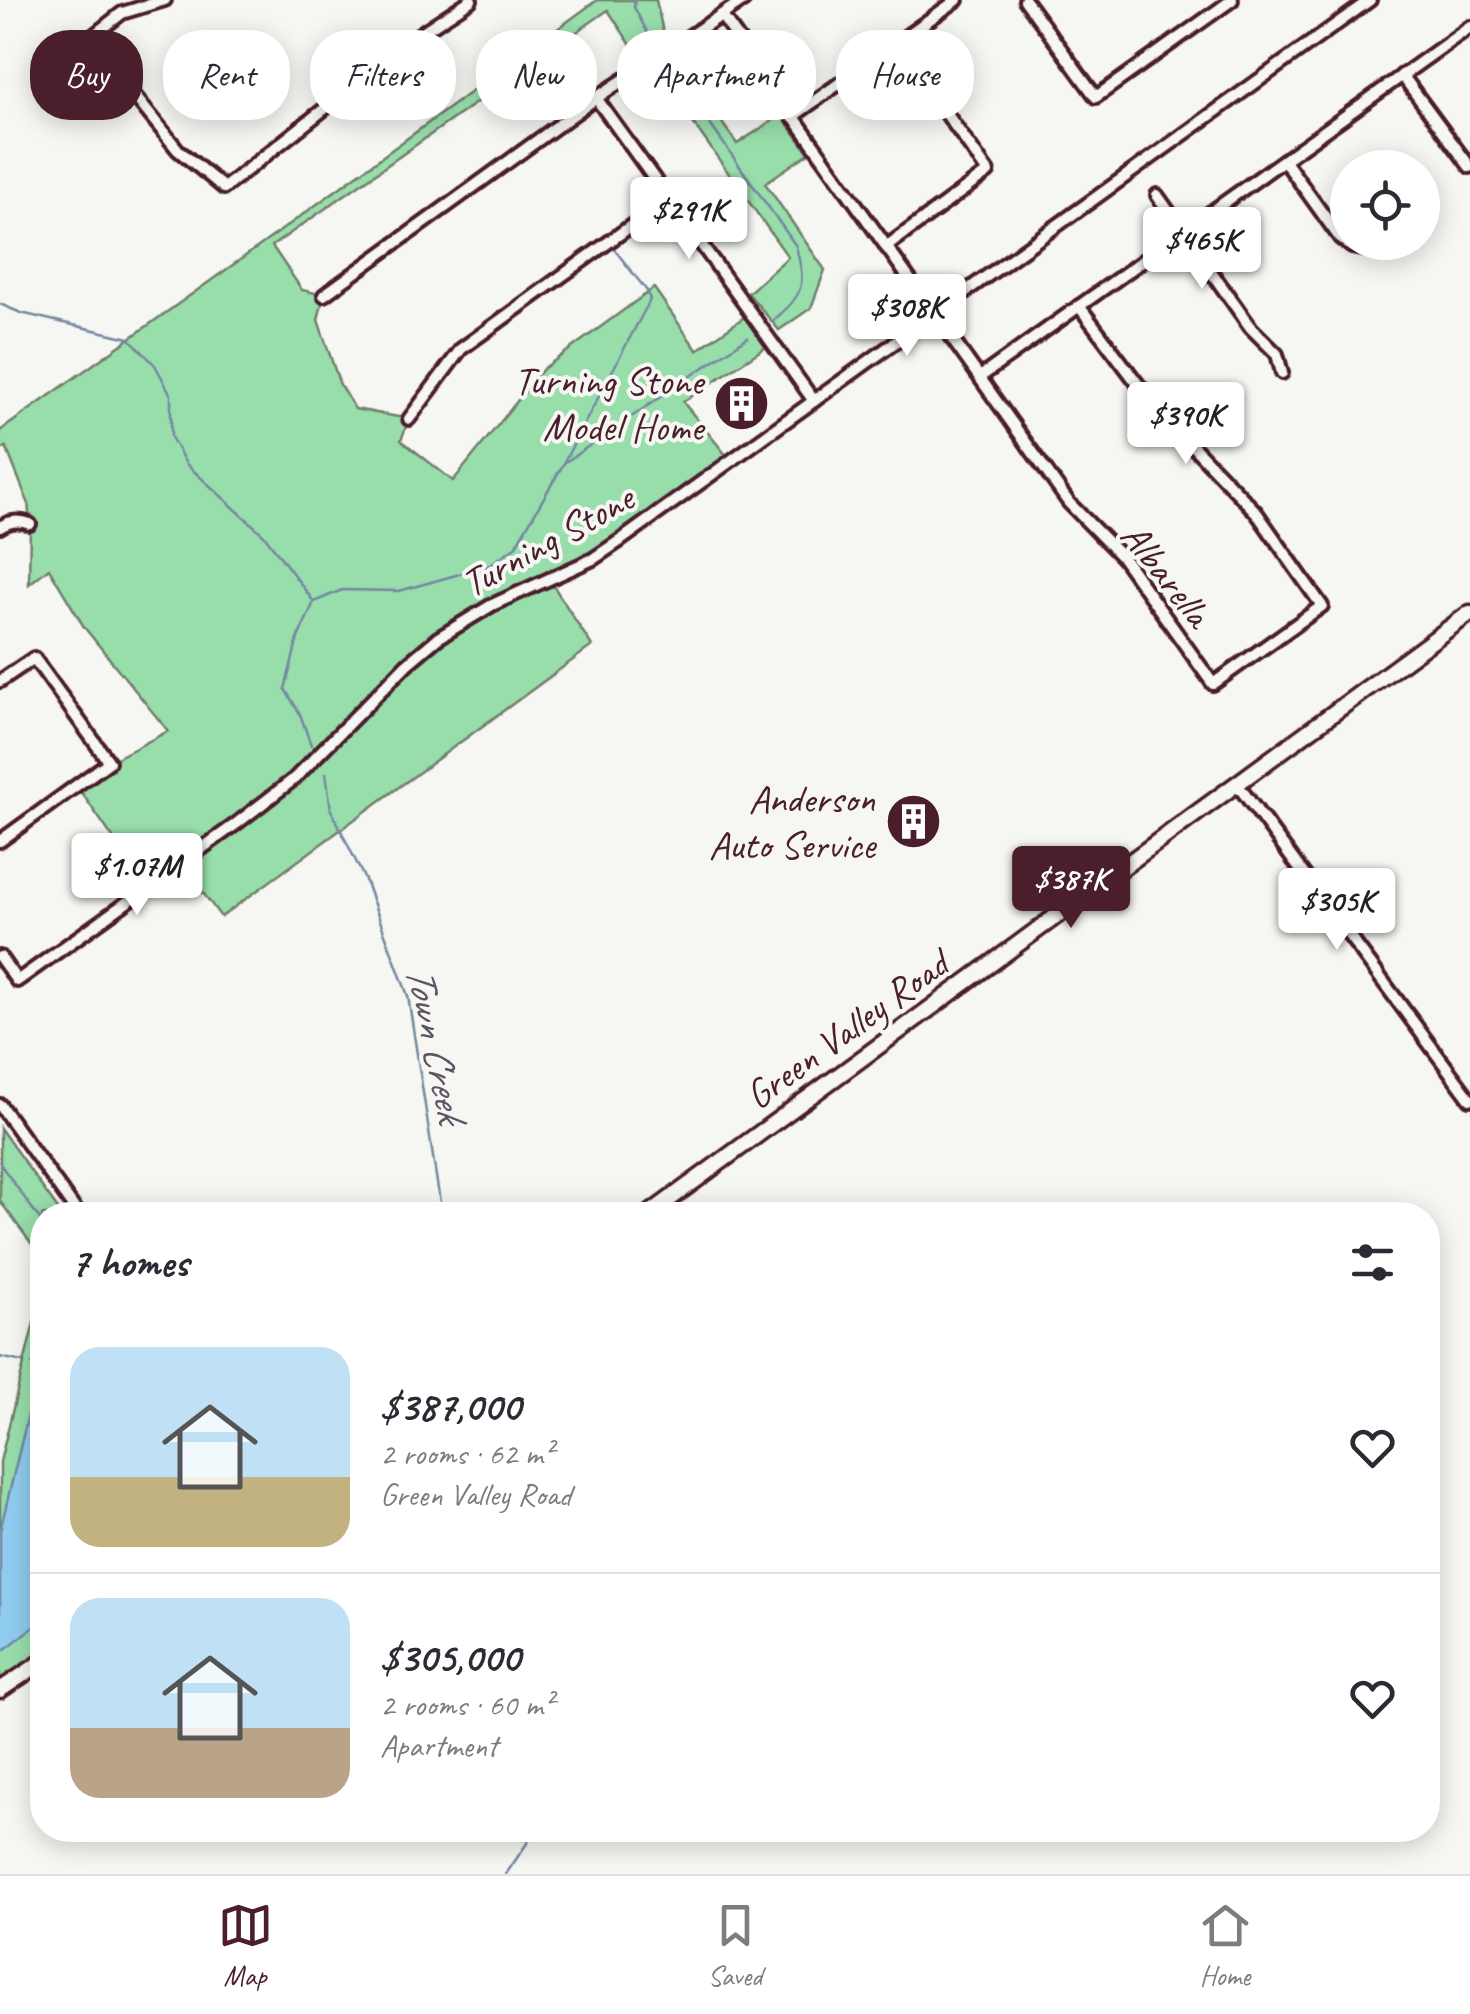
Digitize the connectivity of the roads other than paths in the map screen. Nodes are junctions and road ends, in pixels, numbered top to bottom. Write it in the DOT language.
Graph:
graph roads {
  1 [pos="165,0"];
  2 [pos="471,0"];
  3 [pos="744,0"];
  4 [pos="956,0"];
  5 [pos="1025,0"];
  6 [pos="1232,0"];
  7 [pos="1370,0"];
  8 [pos="722,16"];
  9 [pos="1470,27"];
  10 [pos="732,30"];
  11 [pos="914,30"];
  12 [pos="1402,75"];
  13 [pos="597,97"];
  14 [pos="597,99"];
  15 [pos="566,120"];
  16 [pos="795,120"];
  17 [pos="951,120"];
  18 [pos="1284,160"];
  19 [pos="1470,168"];
  20 [pos="1158,195"];
  21 [pos="668,199"];
  22 [pos="1330,224"];
  23 [pos="1184,232"];
  24 [pos="886,246"];
  25 [pos="324,295"];
  26 [pos="1080,306"];
  27 [pos="935,315"];
  28 [pos="1282,373"];
  29 [pos="980,378"];
  30 [pos="814,402"];
  31 [pos="408,419"];
  32 [pos="30,524"];
  33 [pos="0,528"];
  34 [pos="1470,614"];
  35 [pos="0,681"];
  36 [pos="1237,784"];
  37 [pos="0,840"];
  38 [pos="0,958"];
  39 [pos="1470,1099"];
  40 [pos="0,1104"];
  41 [pos="70,1202"];
  42 [pos="666,1202"];
  43 [pos="30,1670"];
  44 [pos="0,1690"];
  1 -- 2 [label="street"];
  3 -- 8 [label="street"];
  4 -- 11 [label="street"];
  5 -- 6 [label="street"];
  7 -- 27 [label="street, Turning Stone"];
  8 -- 10 [label="street, Albarella"];
  8 -- 13 [label="street"];
  9 -- 12 [label="street"];
  12 -- 18 [label="street"];
  12 -- 19 [label="street"];
  14 -- 21 [label="street"];
  15 -- 25 [label="street"];
  16 -- 24 [label="street, Albarella"];
  17 -- 24 [label="street"];
  18 -- 22 [label="street"];
  18 -- 23 [label="street"];
  20 -- 23 [label="street"];
  21 -- 30 [label="street"];
  21 -- 31 [label="street"];
  23 -- 26 [label="street"];
  23 -- 28 [label="street"];
  24 -- 27 [label="street, Albarella"];
  26 -- 29 [label="street"];
  26 -- 29 [label="street, Albarella"];
  27 -- 29 [label="street, Albarella"];
  27 -- 30 [label="street, Turning Stone"];
  30 -- 38 [label="street, Turning Stone"];
  32 -- 33 [label="street"];
  34 -- 36 [label="street, Green Valley Road"];
  35 -- 37 [label="street"];
  36 -- 39 [label="street"];
  36 -- 42 [label="street, Green Valley Road"];
  40 -- 41 [label="street"];
  43 -- 44 [label="street"];
}
